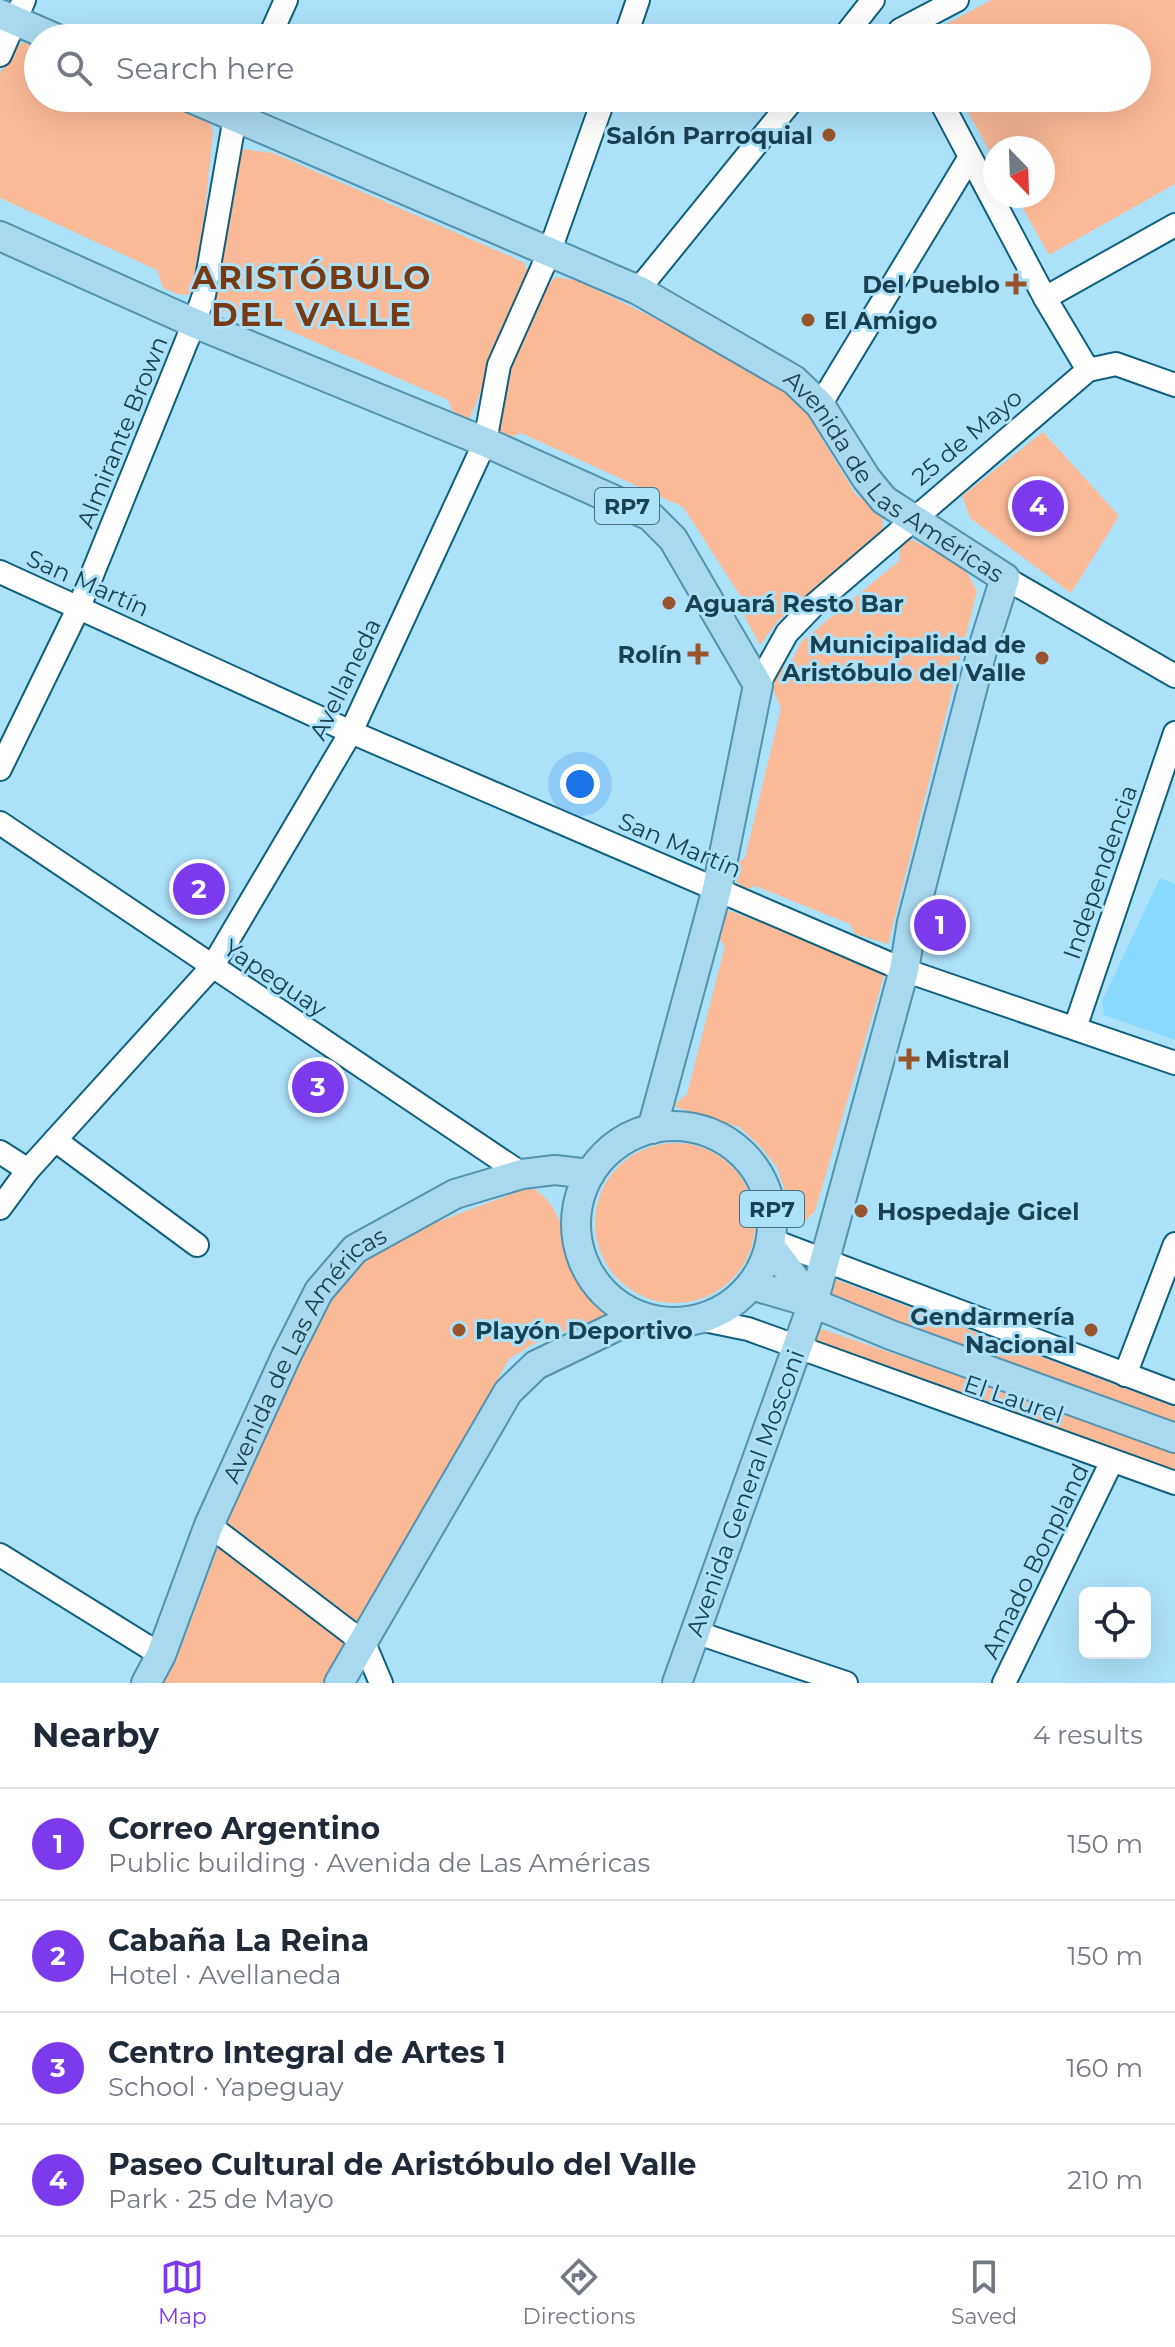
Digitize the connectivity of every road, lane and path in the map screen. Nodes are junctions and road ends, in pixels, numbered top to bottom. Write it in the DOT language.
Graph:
graph roads {
  1 [pos="286,0"];
  2 [pos="638,0"];
  3 [pos="874,0"];
  4 [pos="957,0"];
  5 [pos="13,12"];
  6 [pos="32,24"];
  7 [pos="275,24"];
  8 [pos="630,24"];
  9 [pos="854,24"];
  10 [pos="894,24"];
  11 [pos="919,24"];
  12 [pos="0,55"];
  13 [pos="238,112"];
  14 [pos="248,112"];
  15 [pos="599,112"];
  16 [pos="783,112"];
  17 [pos="946,112"];
  18 [pos="970,157"];
  19 [pos="1175,225"];
  20 [pos="0,236"];
  21 [pos="549,253"];
  22 [pos="638,290"];
  23 [pos="1045,298"];
  24 [pos="194,323"];
  25 [pos="1088,370"];
  26 [pos="1175,385"];
  27 [pos="820,405"];
  28 [pos="485,442"];
  29 [pos="911,518"];
  30 [pos="0,572"];
  31 [pos="1005,578"];
  32 [pos="79,607"];
  33 [pos="1175,676"];
  34 [pos="758,685"];
  35 [pos="351,732"];
  36 [pos="1175,733"];
  37 [pos="0,769"];
  38 [pos="0,823"];
  39 [pos="717,889"];
  40 [pos="212,967"];
  41 [pos="904,970"];
  42 [pos="1075,1028"];
  43 [pos="1175,1063"];
  44 [pos="652,1129"];
  45 [pos="55,1140"];
  46 [pos="0,1152"];
  47 [pos="28,1170"];
  48 [pos="522,1174"];
  49 [pos="590,1174"];
  50 [pos="0,1208"];
  51 [pos="770,1243"];
  52 [pos="1175,1244"];
  53 [pos="197,1245"];
  54 [pos="826,1261"];
  55 [pos="751,1285"];
  56 [pos="813,1303"];
  57 [pos="638,1316"];
  58 [pos="699,1319"];
  59 [pos="796,1349"];
  60 [pos="1125,1375"];
  61 [pos="1175,1393"];
  62 [pos="1175,1438"];
  63 [pos="1112,1461"];
  64 [pos="1175,1483"];
  65 [pos="209,1525"];
  66 [pos="0,1555"];
  67 [pos="695,1632"];
  68 [pos="364,1643"];
  69 [pos="161,1655"];
  70 [pos="146,1683"];
  71 [pos="339,1683"];
  72 [pos="381,1683"];
  73 [pos="677,1683"];
  74 [pos="846,1683"];
  75 [pos="1004,1683"];
  1 -- 7 [label="street"];
  2 -- 8 [label="street"];
  3 -- 9 [label="street"];
  3 -- 10 [label="street"];
  4 -- 11 [label="street"];
  5 -- 6 [label="main road"];
  5 -- 12 [label="street"];
  13 -- 24 [label="street, Almirante Brown"];
  14 -- 21 [label="main road, Avenida de Las Américas"];
  15 -- 21 [label="street, Avellaneda"];
  16 -- 22 [label="street"];
  17 -- 18 [label="street"];
  18 -- 23 [label="street"];
  18 -- 27 [label="street"];
  19 -- 23 [label="street"];
  20 -- 24 [label="main road, RP7"];
  21 -- 22 [label="main road, Avenida de Las Américas"];
  21 -- 28 [label="street, Avellaneda"];
  22 -- 27 [label="main road, Avenida de Las Américas"];
  23 -- 25 [label="street"];
  24 -- 28 [label="main road, RP7"];
  24 -- 32 [label="street, Almirante Brown"];
  25 -- 26 [label="street"];
  25 -- 29 [label="street, 25 de Mayo"];
  27 -- 29 [label="main road, Avenida de Las Américas"];
  28 -- 34 [label="main road, RP7"];
  28 -- 35 [label="street, Avellaneda"];
  29 -- 31 [label="main road, Avenida de Las Américas"];
  29 -- 34 [label="street, 25 de Mayo"];
  30 -- 32 [label="street, San Martín"];
  31 -- 33 [label="street"];
  31 -- 41 [label="main road, Avenida de Las Américas / RP7"];
  32 -- 35 [label="street, San Martín"];
  32 -- 37 [label="street, Almirante Brown"];
  34 -- 39 [label="main road"];
  35 -- 39 [label="street, San Martín"];
  35 -- 40 [label="street, Avellaneda"];
  36 -- 42 [label="street, Independencia"];
  38 -- 40 [label="street, Yapeguay"];
  39 -- 41 [label="street, San Martín"];
  39 -- 44 [label="main road"];
  40 -- 45 [label="street, Avellaneda"];
  40 -- 48 [label="street, Yapeguay"];
  41 -- 42 [label="street, San Martín"];
  41 -- 54 [label="main road, Avenida de Las Américas / RP7"];
  42 -- 43 [label="street, San Martín"];
  44 -- 49 [label="main road, RP7"];
  44 -- 51 [label="main road, RP7"];
  45 -- 47 [label="street, Avellaneda"];
  45 -- 53 [label="street"];
  46 -- 47 [label="street"];
  47 -- 50 [label="street, Avellaneda"];
  48 -- 49 [label="main road, Avenida de Las Américas"];
  48 -- 65 [label="main road, Avenida de Las Américas"];
  49 -- 57 [label="main road, RP7"];
  51 -- 54 [label="street"];
  51 -- 55 [label="main road, RP7"];
  51 -- 56 [label="main road, RP7"];
  52 -- 60 [label="street"];
  54 -- 56 [label="main road, Avenida de Las Américas / RP7"];
  54 -- 60 [label="street"];
  55 -- 56 [label="main road"];
  55 -- 58 [label="main road, RP7"];
  56 -- 59 [label="main road, Avenida General Mosconi"];
  56 -- 62 [label="main road"];
  57 -- 58 [label="main road, RP7"];
  57 -- 68 [label="main road"];
  58 -- 59 [label="street, El Laurel"];
  59 -- 63 [label="street, El Laurel"];
  59 -- 67 [label="main road, Avenida General Mosconi"];
  60 -- 61 [label="street"];
  63 -- 64 [label="street, El Laurel"];
  63 -- 75 [label="street, Amado Bonpland"];
  65 -- 68 [label="street"];
  65 -- 69 [label="main road, Avenida de Las Américas"];
  66 -- 69 [label="street"];
  67 -- 73 [label="main road, Avenida General Mosconi"];
  67 -- 74 [label="street"];
  68 -- 71 [label="main road"];
  68 -- 72 [label="street"];
  69 -- 70 [label="main road, Avenida de Las Américas"];
}
